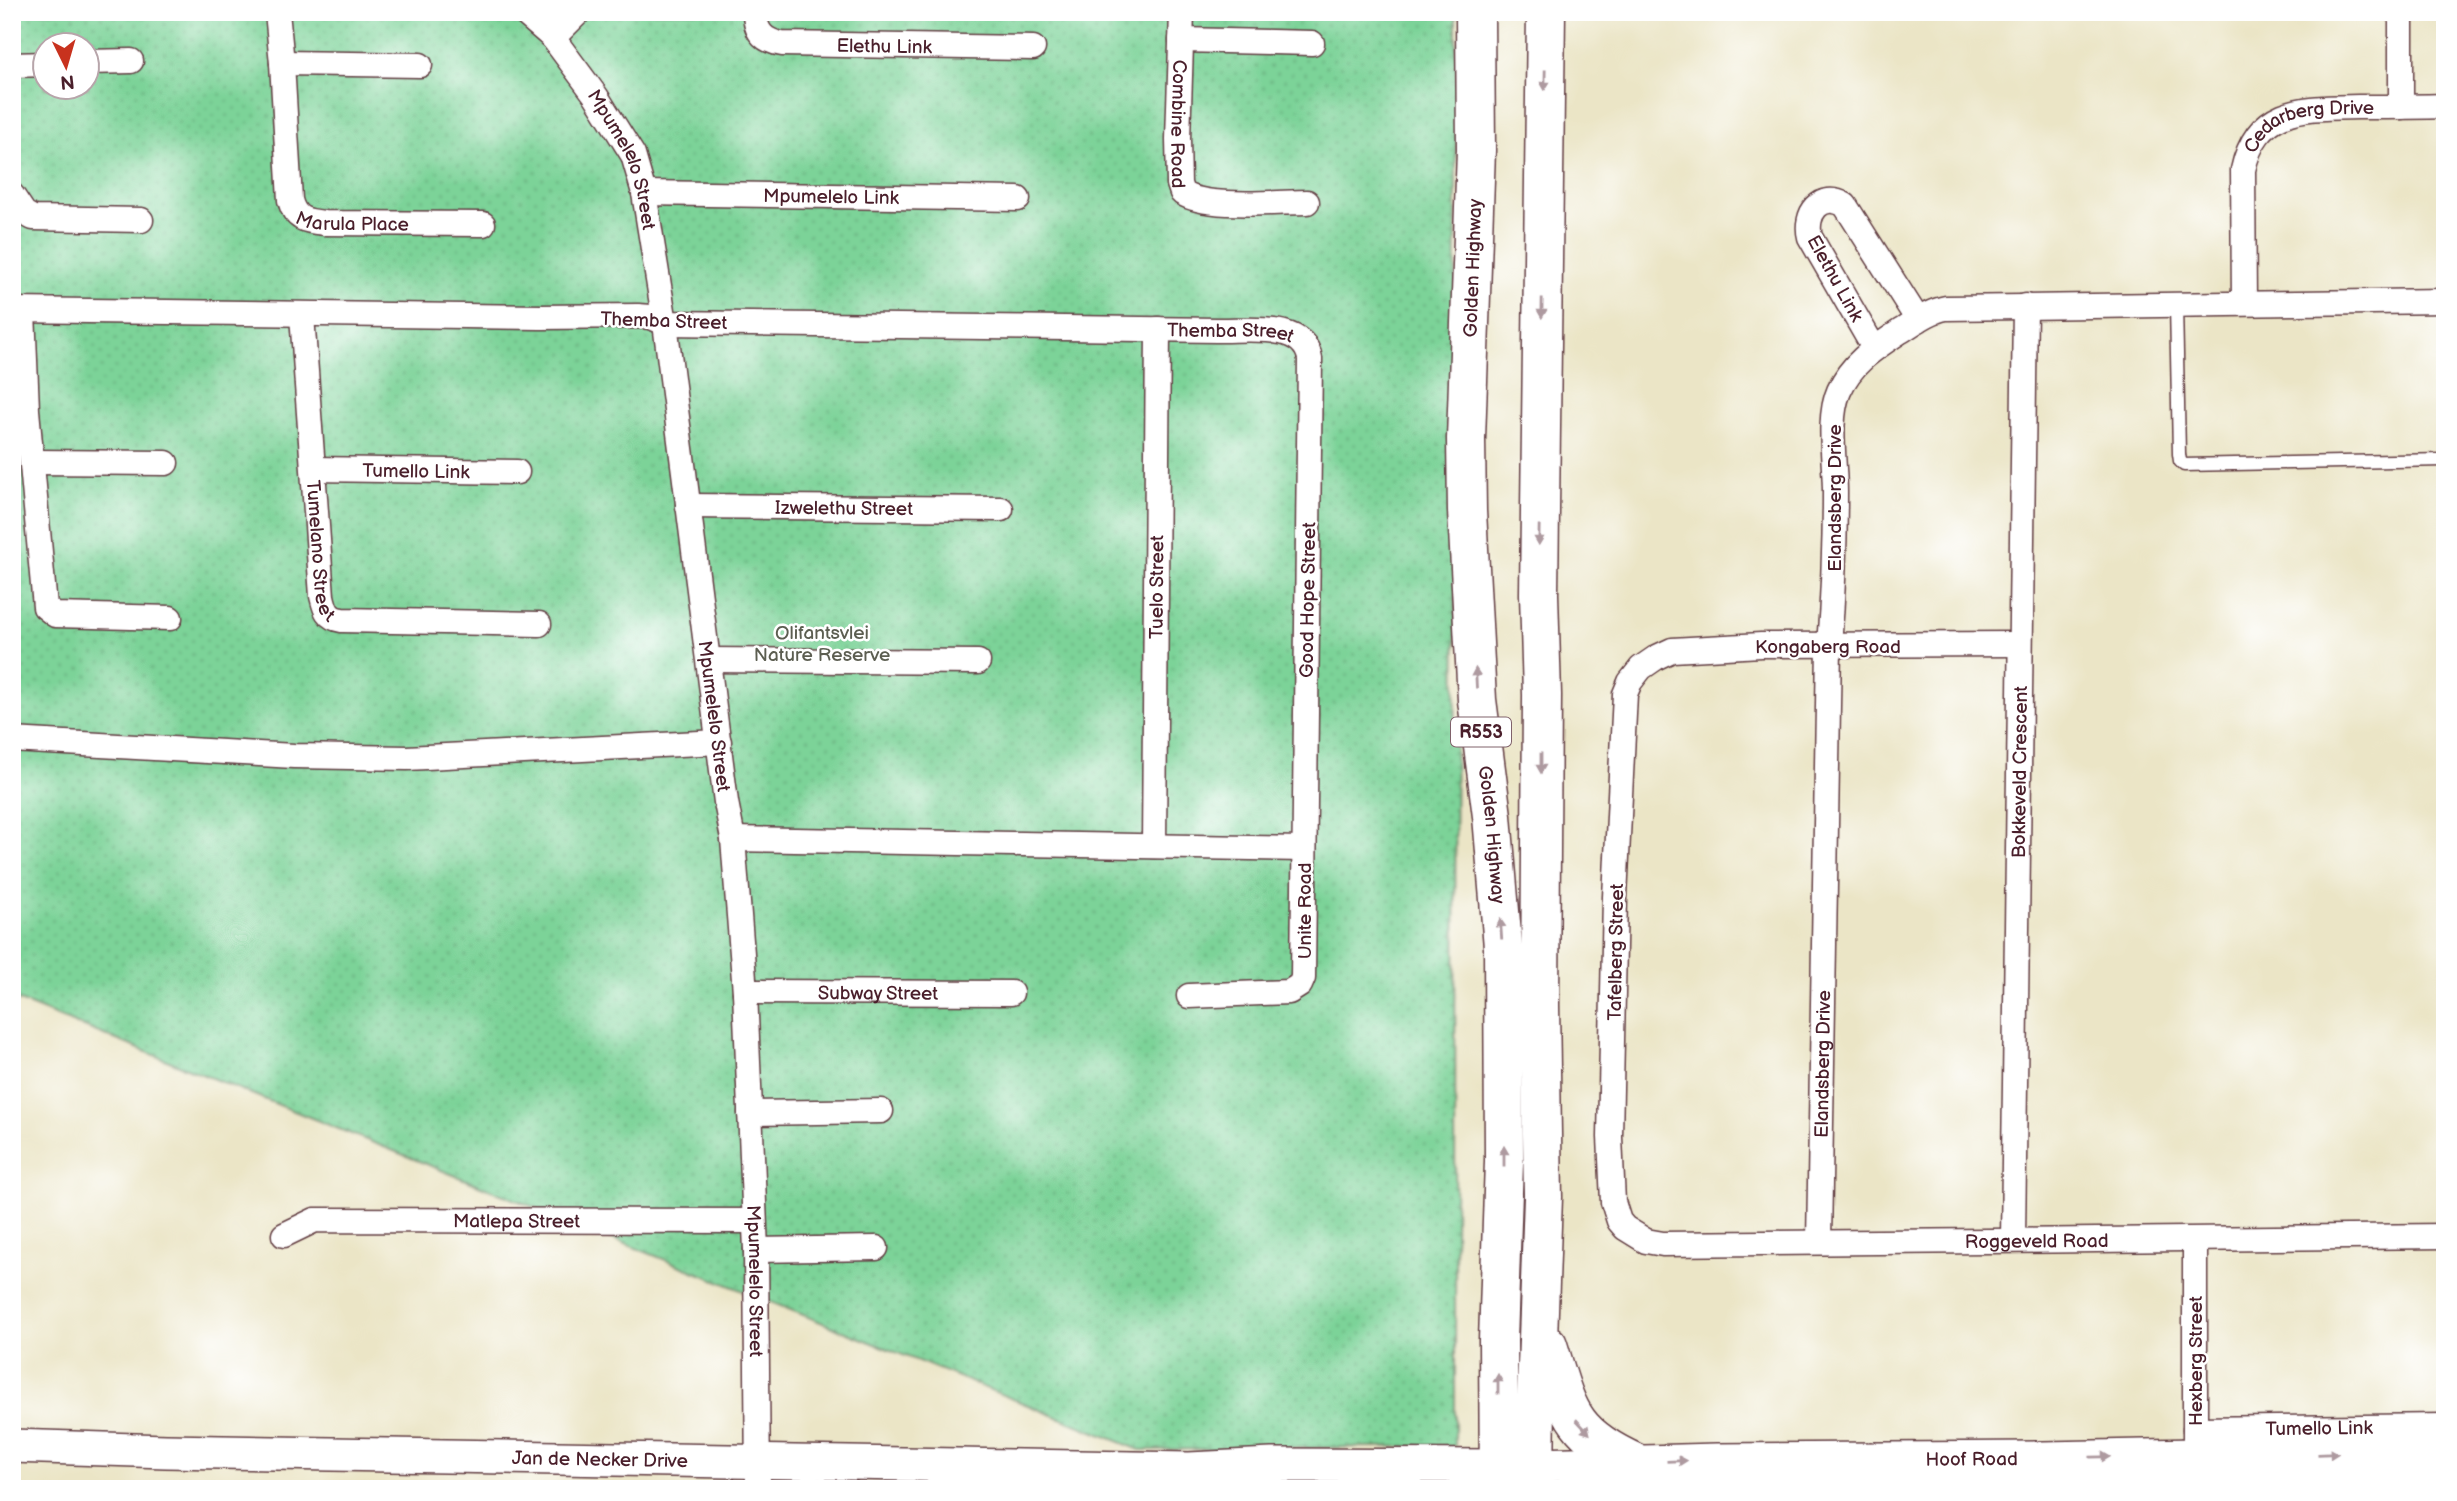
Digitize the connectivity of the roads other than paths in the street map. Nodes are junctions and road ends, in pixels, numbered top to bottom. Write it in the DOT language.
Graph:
graph roads {
  1 [pos="277,12"];
  2 [pos="523,12"];
  3 [pos="579,12"];
  4 [pos="755,12"];
  5 [pos="1182,12"];
  6 [pos="1475,12"];
  7 [pos="1546,12"];
  8 [pos="2401,12"];
  9 [pos="553,38"];
  10 [pos="1181,40"];
  11 [pos="1312,43"];
  12 [pos="1034,48"];
  13 [pos="131,61"];
  14 [pos="102,62"];
  15 [pos="32,64"];
  16 [pos="282,64"];
  17 [pos="12,65"];
  18 [pos="420,65"];
  19 [pos="2445,106"];
  20 [pos="2401,107"];
  21 [pos="644,193"];
  22 [pos="12,195"];
  23 [pos="1018,199"];
  24 [pos="1307,202"];
  25 [pos="141,220"];
  26 [pos="483,224"];
  27 [pos="2445,301"];
  28 [pos="2244,303"];
  29 [pos="2176,304"];
  30 [pos="2025,306"];
  31 [pos="17,311"];
  32 [pos="302,315"];
  33 [pos="1918,320"];
  34 [pos="665,323"];
  35 [pos="1158,329"];
  36 [pos="1874,348"];
  37 [pos="1308,350"];
  38 [pos="2445,460"];
  39 [pos="33,462"];
  40 [pos="166,463"];
  41 [pos="314,469"];
  42 [pos="517,472"];
  43 [pos="688,506"];
  44 [pos="1000,509"];
  45 [pos="170,618"];
  46 [pos="539,624"];
  47 [pos="2020,644"];
  48 [pos="1829,646"];
  49 [pos="709,660"];
  50 [pos="978,662"];
  51 [pos="1642,668"];
  52 [pos="12,740"];
  53 [pos="719,742"];
  54 [pos="733,839"];
  55 [pos="1154,846"];
  56 [pos="1303,849"];
  57 [pos="745,992"];
  58 [pos="1011,993"];
  59 [pos="1189,996"];
  60 [pos="881,1111"];
  61 [pos="750,1113"];
  62 [pos="754,1221"];
  63 [pos="284,1235"];
  64 [pos="1632,1235"];
  65 [pos="2445,1236"];
  66 [pos="2012,1239"];
  67 [pos="2195,1241"];
  68 [pos="1819,1242"];
  69 [pos="876,1248"];
  70 [pos="757,1250"];
  71 [pos="1540,1320"];
  72 [pos="2445,1426"];
  73 [pos="12,1446"];
  74 [pos="2445,1450"];
  75 [pos="2195,1455"];
  76 [pos="1189,1469"];
  77 [pos="758,1475"];
  78 [pos="1498,1477"];
  79 [pos="1535,1477"];
  80 [pos="2044,1477"];
  81 [pos="2445,1477"];
  82 [pos="1634,1479"];
  83 [pos="1448,1489"];
  84 [pos="1595,1489"];
  1 -- 16 [label="street, Marula Place"];
  2 -- 9 [label="street, Mpumelelo Street"];
  3 -- 9 [label="street"];
  4 -- 12 [label="street, Elethu Link"];
  5 -- 10 [label="street, Combine Road"];
  78 -- 6 [label="main road, Golden Highway / R553, one-way"];
  7 -- 71 [label="main road, one-way"];
  8 -- 20 [label="street"];
  9 -- 21 [label="street, Mpumelelo Street"];
  10 -- 11 [label="street"];
  10 -- 24 [label="street, Combine Road"];
  13 -- 14 [label="street"];
  15 -- 17 [label="street"];
  16 -- 18 [label="street"];
  16 -- 26 [label="street, Marula Place"];
  19 -- 20 [label="street, Cedarberg Drive"];
  20 -- 28 [label="street, Cedarberg Drive"];
  21 -- 23 [label="street, Mpumelelo Link"];
  21 -- 34 [label="street, Mpumelelo Street"];
  22 -- 25 [label="street"];
  27 -- 28 [label="street, Elandsberg Drive"];
  28 -- 29 [label="street, Elandsberg Drive"];
  29 -- 30 [label="street, Elandsberg Drive"];
  29 -- 38 [label="lane"];
  30 -- 33 [label="street, Elandsberg Drive"];
  30 -- 47 [label="street, Bokkeveld Crescent"];
  31 -- 32 [label="street, Themba Street"];
  31 -- 39 [label="street"];
  32 -- 34 [label="street, Themba Street"];
  32 -- 41 [label="street, Tumelano Street"];
  33 -- 36 [label="street, Elandsberg Drive"];
  33 -- 36 [label="street, Elethu Link"];
  34 -- 35 [label="street, Themba Street"];
  34 -- 43 [label="street, Mpumelelo Street"];
  35 -- 37 [label="street, Themba Street"];
  35 -- 55 [label="street, Tuelo Street"];
  36 -- 48 [label="street, Elandsberg Drive"];
  37 -- 56 [label="street, Good Hope Street"];
  39 -- 40 [label="street"];
  39 -- 45 [label="street"];
  41 -- 42 [label="street, Tumello Link"];
  41 -- 46 [label="street, Tumelano Street"];
  43 -- 44 [label="street, Izwelethu Street"];
  43 -- 49 [label="street, Mpumelelo Street"];
  47 -- 48 [label="street, Kongaberg Road"];
  47 -- 66 [label="street, Bokkeveld Crescent"];
  48 -- 51 [label="street, Kongaberg Road"];
  48 -- 68 [label="street, Elandsberg Drive"];
  49 -- 50 [label="street"];
  49 -- 53 [label="street, Mpumelelo Street"];
  51 -- 64 [label="street, Tafelberg Street"];
  52 -- 53 [label="street"];
  53 -- 54 [label="street, Mpumelelo Street"];
  54 -- 55 [label="street"];
  54 -- 57 [label="street, Mpumelelo Street"];
  55 -- 56 [label="street"];
  56 -- 59 [label="street, Unite Road"];
  57 -- 58 [label="street, Subway Street"];
  57 -- 61 [label="street, Mpumelelo Street"];
  60 -- 61 [label="street"];
  61 -- 62 [label="street, Mpumelelo Street"];
  62 -- 63 [label="street, Matlepa Street"];
  62 -- 70 [label="street, Mpumelelo Street"];
  64 -- 68 [label="street, Roggeveld Road"];
  65 -- 67 [label="street, Roggeveld Road"];
  66 -- 67 [label="street, Roggeveld Road"];
  66 -- 68 [label="street, Roggeveld Road"];
  67 -- 75 [label="street, Hexberg Street"];
  69 -- 70 [label="street"];
  70 -- 77 [label="street, Mpumelelo Street"];
  71 -- 79 [label="main road"];
  71 -- 82 [label="main road, one-way"];
  72 -- 75 [label="street, Tumello Link"];
  73 -- 77 [label="main road, Jan de Necker Drive"];
  75 -- 74 [label="main road, Hoof Road, one-way"];
  75 -- 80 [label="main road, Hoof Road"];
  75 -- 81 [label="main road, Hoof Road"];
  76 -- 77 [label="main road, Jan de Necker Drive"];
  76 -- 78 [label="main road, Jan de Necker Drive"];
  76 -- 83 [label="main road, Jan de Necker Drive"];
  78 -- 79 [label="main road, Hoof Road"];
  79 -- 82 [label="main road, Hoof Road"];
  80 -- 82 [label="main road, Hoof Road"];
  82 -- 84 [label="main road, Hoof Road"];
}
